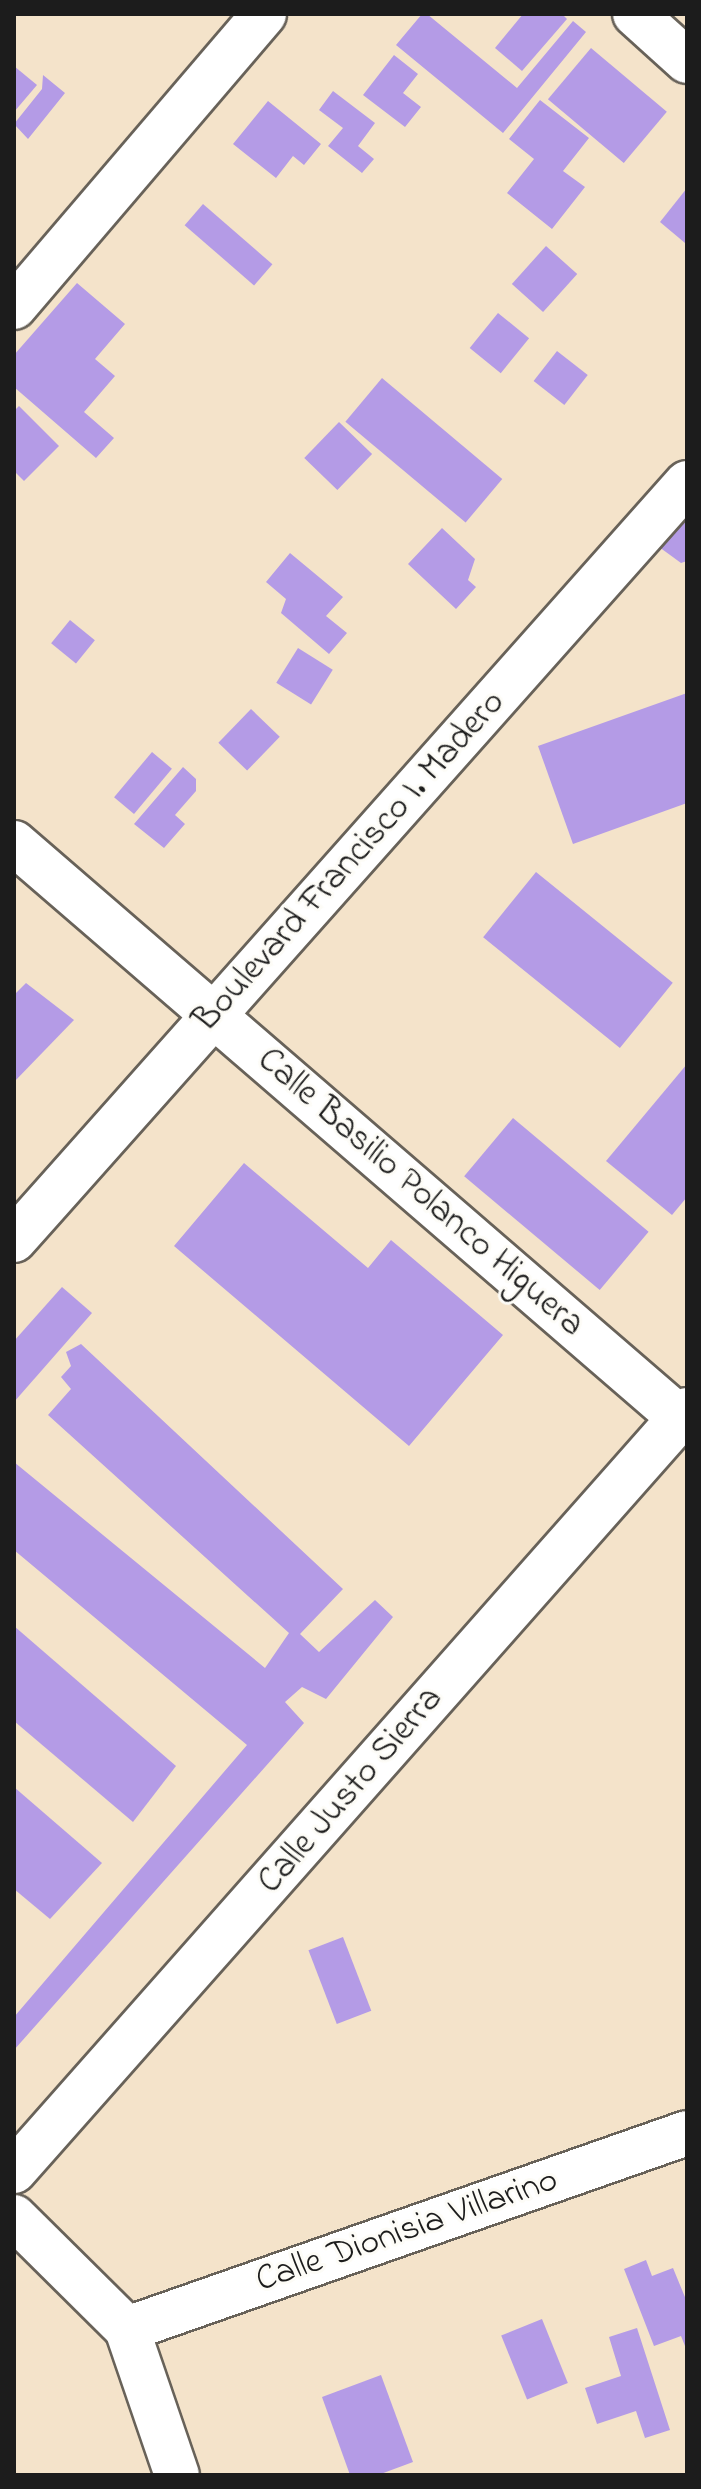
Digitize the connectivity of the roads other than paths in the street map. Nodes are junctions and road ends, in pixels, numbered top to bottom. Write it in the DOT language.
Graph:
graph roads {
  1 [pos="264,14"];
  2 [pos="635,14"];
  3 [pos="687,61"];
  4 [pos="14,307"];
  5 [pos="687,483"];
  6 [pos="14,843"];
  7 [pos="213,1015"];
  8 [pos="14,1240"];
  9 [pos="684,1414"];
  10 [pos="687,2133"];
  11 [pos="14,2171"];
  12 [pos="14,2217"];
  13 [pos="127,2329"];
  14 [pos="177,2475"];
  1 -- 4 [label="street"];
  2 -- 3 [label="street"];
  5 -- 7 [label="street, Boulevard Francisco I. Madero"];
  6 -- 7 [label="street, Calle Basilio Polanco Higuera"];
  7 -- 8 [label="street, Boulevard Francisco I. Madero"];
  7 -- 9 [label="street, Calle Basilio Polanco Higuera"];
  9 -- 11 [label="street, Calle Justo Sierra"];
  10 -- 13 [label="street, Calle Dionisia Villarino"];
  12 -- 13 [label="street"];
  13 -- 14 [label="street"];
}
